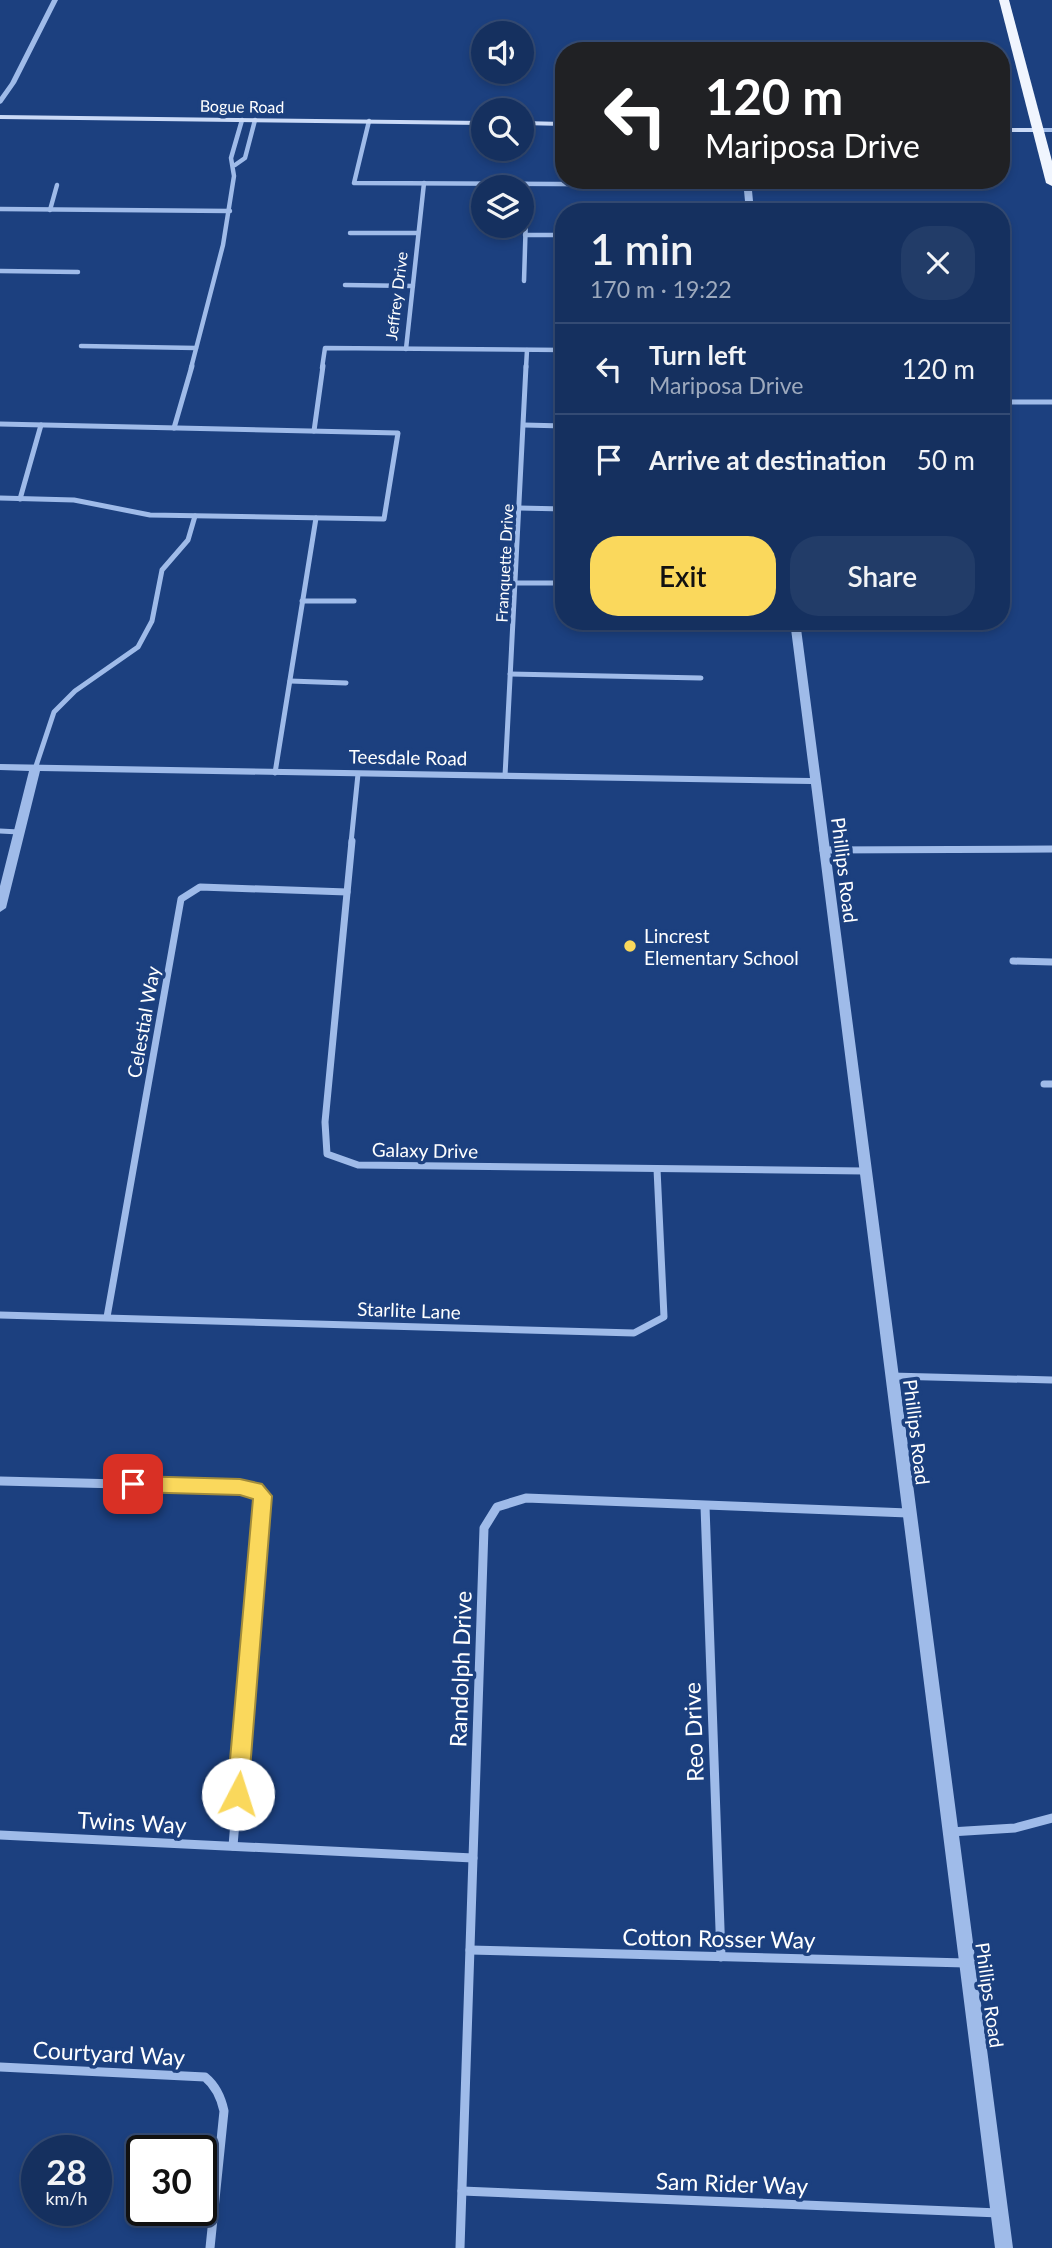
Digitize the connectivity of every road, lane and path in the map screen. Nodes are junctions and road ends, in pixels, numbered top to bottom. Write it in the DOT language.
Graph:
graph roads {
  1 [pos="55,0"];
  2 [pos="1004,0"];
  3 [pos="0,102"];
  4 [pos="0,117"];
  5 [pos="242,120"];
  6 [pos="255,120"];
  7 [pos="369,121"];
  8 [pos="471,123"];
  9 [pos="534,123"];
  10 [pos="555,124"];
  11 [pos="1010,130"];
  12 [pos="1037,130"];
  13 [pos="1052,130"];
  14 [pos="235,165"];
  15 [pos="424,183"];
  16 [pos="471,183"];
  17 [pos="1052,183"];
  18 [pos="534,184"];
  19 [pos="555,184"];
  20 [pos="57,186"];
  21 [pos="0,209"];
  22 [pos="50,210"];
  23 [pos="230,211"];
  24 [pos="350,233"];
  25 [pos="418,233"];
  26 [pos="534,235"];
  27 [pos="555,235"];
  28 [pos="525,238"];
  29 [pos="0,271"];
  30 [pos="78,272"];
  31 [pos="524,281"];
  32 [pos="345,285"];
  33 [pos="413,286"];
  34 [pos="81,346"];
  35 [pos="196,348"];
  36 [pos="406,349"];
  37 [pos="527,350"];
  38 [pos="555,350"];
  39 [pos="1010,402"];
  40 [pos="1052,402"];
  41 [pos="0,424"];
  42 [pos="41,425"];
  43 [pos="524,425"];
  44 [pos="555,426"];
  45 [pos="174,428"];
  46 [pos="314,431"];
  47 [pos="0,498"];
  48 [pos="20,499"];
  49 [pos="519,508"];
  50 [pos="555,509"];
  51 [pos="195,516"];
  52 [pos="316,518"];
  53 [pos="515,583"];
  54 [pos="555,583"];
  55 [pos="302,601"];
  56 [pos="354,601"];
  57 [pos="797,630"];
  58 [pos="510,674"];
  59 [pos="701,678"];
  60 [pos="289,681"];
  61 [pos="346,683"];
  62 [pos="0,767"];
  63 [pos="34,769"];
  64 [pos="275,773"];
  65 [pos="358,774"];
  66 [pos="505,776"];
  67 [pos="814,781"];
  68 [pos="0,831"];
  69 [pos="19,831"];
  70 [pos="1052,849"];
  71 [pos="823,850"];
  72 [pos="347,892"];
  73 [pos="0,908"];
  74 [pos="1013,961"];
  75 [pos="1052,962"];
  76 [pos="657,1169"];
  77 [pos="864,1171"];
  78 [pos="0,1315"];
  79 [pos="107,1317"];
  80 [pos="890,1376"];
  81 [pos="1052,1380"];
  82 [pos="0,1481"];
  83 [pos="705,1506"];
  84 [pos="908,1513"];
  85 [pos="1052,1818"];
  86 [pos="950,1832"];
  87 [pos="0,1835"];
  88 [pos="233,1846"];
  89 [pos="473,1858"];
  90 [pos="470,1950"];
  91 [pos="721,1957"];
  92 [pos="967,1963"];
  93 [pos="0,2067"];
  94 [pos="462,2191"];
  95 [pos="1000,2213"];
  96 [pos="210,2248"];
  97 [pos="460,2248"];
  98 [pos="1004,2248"];
  1 -- 3 [label="street"];
  2 -- 12 [label="highway"];
  4 -- 5 [label="main road, Bogue Road"];
  5 -- 6 [label="main road, Bogue Road"];
  5 -- 14 [label="street"];
  6 -- 7 [label="main road, Bogue Road"];
  6 -- 14 [label="street"];
  7 -- 8 [label="main road, Bogue Road"];
  7 -- 15 [label="street"];
  9 -- 10 [label="main road"];
  11 -- 12 [label="main road"];
  12 -- 13 [label="street"];
  12 -- 17 [label="highway"];
  14 -- 23 [label="street"];
  15 -- 16 [label="street"];
  15 -- 25 [label="street, Jeffrey Drive"];
  18 -- 19 [label="street"];
  20 -- 22 [label="street"];
  21 -- 22 [label="street"];
  22 -- 23 [label="street"];
  23 -- 35 [label="street"];
  24 -- 25 [label="street"];
  25 -- 33 [label="street, Jeffrey Drive"];
  26 -- 27 [label="street"];
  28 -- 31 [label="street"];
  29 -- 30 [label="street"];
  32 -- 33 [label="street"];
  33 -- 36 [label="street, Jeffrey Drive"];
  34 -- 35 [label="street"];
  35 -- 45 [label="street"];
  36 -- 37 [label="street"];
  36 -- 46 [label="street, Jeffrey Drive"];
  37 -- 38 [label="street"];
  37 -- 43 [label="street, Franquette Drive"];
  39 -- 40 [label="street"];
  41 -- 42 [label="street"];
  42 -- 45 [label="street"];
  42 -- 48 [label="street"];
  43 -- 44 [label="street"];
  43 -- 49 [label="street, Franquette Drive"];
  45 -- 46 [label="street"];
  46 -- 52 [label="street"];
  47 -- 48 [label="street"];
  48 -- 51 [label="street"];
  49 -- 50 [label="street"];
  49 -- 53 [label="street, Franquette Drive"];
  51 -- 52 [label="street"];
  51 -- 63 [label="street"];
  52 -- 55 [label="street"];
  53 -- 54 [label="street"];
  53 -- 58 [label="street, Franquette Drive"];
  55 -- 56 [label="street"];
  55 -- 60 [label="street"];
  57 -- 67 [label="street, Phillips Road"];
  58 -- 59 [label="street"];
  58 -- 66 [label="street, Franquette Drive"];
  60 -- 61 [label="street"];
  60 -- 64 [label="street"];
  62 -- 63 [label="street, Teesdale Road"];
  63 -- 64 [label="street, Teesdale Road"];
  63 -- 69 [label="street"];
  64 -- 65 [label="street, Teesdale Road"];
  65 -- 66 [label="street, Teesdale Road"];
  65 -- 72 [label="street, Galaxy Drive"];
  66 -- 67 [label="street, Teesdale Road"];
  67 -- 71 [label="street, Phillips Road"];
  68 -- 69 [label="street"];
  69 -- 73 [label="street"];
  70 -- 71 [label="street"];
  71 -- 77 [label="street, Phillips Road"];
  72 -- 76 [label="street, Galaxy Drive"];
  72 -- 79 [label="street, Celestial Way"];
  74 -- 75 [label="street"];
  76 -- 77 [label="street, Galaxy Drive"];
  76 -- 79 [label="street, Starlite Lane"];
  77 -- 80 [label="street, Phillips Road"];
  78 -- 79 [label="street, Starlite Lane"];
  80 -- 81 [label="street"];
  80 -- 84 [label="street, Phillips Road"];
  82 -- 88 [label="street"];
  83 -- 84 [label="street, Randolph Drive"];
  83 -- 89 [label="street, Randolph Drive"];
  83 -- 91 [label="street, Reo Drive"];
  84 -- 86 [label="street, Phillips Road"];
  85 -- 86 [label="street"];
  86 -- 92 [label="street, Phillips Road"];
  87 -- 88 [label="street, Twins Way"];
  88 -- 89 [label="street, Twins Way"];
  89 -- 90 [label="street, Randolph Drive"];
  90 -- 91 [label="street, Cotton Rosser Way"];
  90 -- 94 [label="street, Randolph Drive"];
  91 -- 92 [label="street, Cotton Rosser Way"];
  92 -- 95 [label="street, Phillips Road"];
  93 -- 96 [label="street, Courtyard Way"];
  94 -- 95 [label="street, Sam Rider Way"];
  94 -- 97 [label="street, Randolph Drive"];
  95 -- 98 [label="street, Phillips Road"];
}
